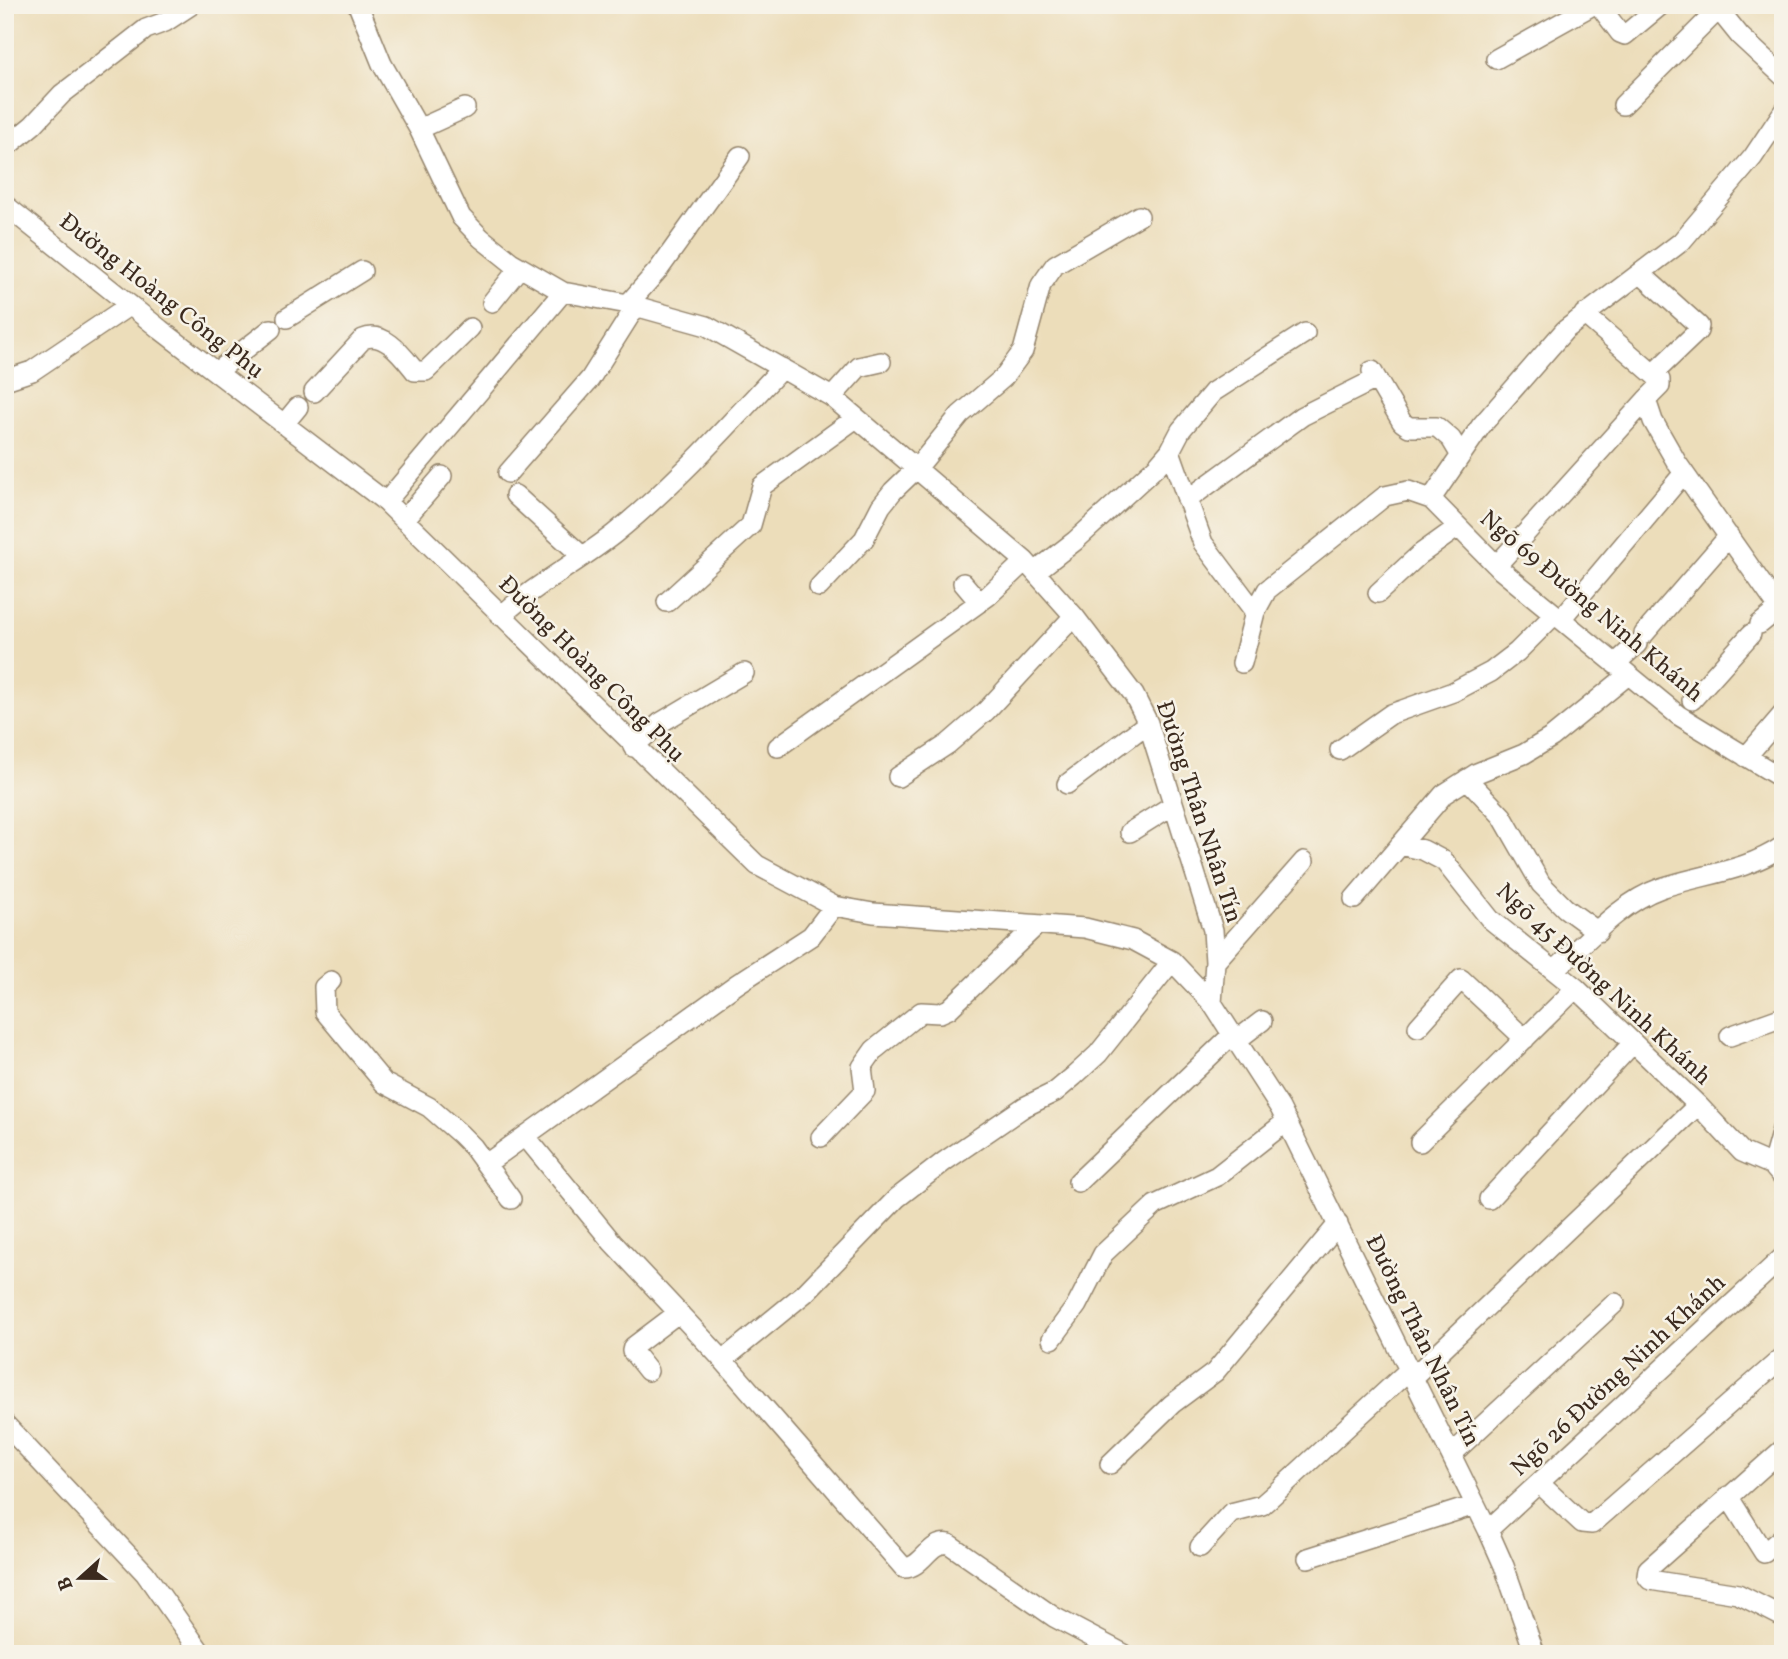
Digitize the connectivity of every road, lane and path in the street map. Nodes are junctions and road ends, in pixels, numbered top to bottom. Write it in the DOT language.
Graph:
graph roads {
  1 [pos="191,5"];
  2 [pos="358,5"];
  3 [pos="1593,5"];
  4 [pos="1599,5"];
  5 [pos="1661,5"];
  6 [pos="1717,7"];
  7 [pos="1496,59"];
  8 [pos="1783,76"];
  9 [pos="1623,104"];
  10 [pos="465,108"];
  11 [pos="1783,112"];
  12 [pos="419,128"];
  13 [pos="5,148"];
  14 [pos="740,156"];
  15 [pos="5,205"];
  16 [pos="1139,216"];
  17 [pos="520,267"];
  18 [pos="362,271"];
  19 [pos="1640,273"];
  20 [pos="564,292"];
  21 [pos="492,302"];
  22 [pos="130,305"];
  23 [pos="632,305"];
  24 [pos="1584,314"];
  25 [pos="470,328"];
  26 [pos="1305,333"];
  27 [pos="881,362"];
  28 [pos="782,368"];
  29 [pos="216,372"];
  30 [pos="1653,374"];
  31 [pos="5,380"];
  32 [pos="314,391"];
  33 [pos="832,397"];
  34 [pos="1646,400"];
  35 [pos="298,407"];
  36 [pos="856,418"];
  37 [pos="284,424"];
  38 [pos="1170,452"];
  39 [pos="1460,454"];
  40 [pos="917,468"];
  41 [pos="1684,472"];
  42 [pos="508,474"];
  43 [pos="442,476"];
  44 [pos="515,495"];
  45 [pos="1431,499"];
  46 [pos="1186,500"];
  47 [pos="386,502"];
  48 [pos="404,520"];
  49 [pos="1458,527"];
  50 [pos="1729,536"];
  51 [pos="582,556"];
  52 [pos="1497,565"];
  53 [pos="1030,567"];
  54 [pos="962,583"];
  55 [pos="819,587"];
  56 [pos="1378,593"];
  57 [pos="667,601"];
  58 [pos="979,602"];
  59 [pos="1255,612"];
  60 [pos="1783,613"];
  61 [pos="501,616"];
  62 [pos="1073,616"];
  63 [pos="1558,617"];
  64 [pos="1242,663"];
  65 [pos="1622,669"];
  66 [pos="744,673"];
  67 [pos="1692,700"];
  68 [pos="1783,714"];
  69 [pos="1148,723"];
  70 [pos="633,747"];
  71 [pos="778,747"];
  72 [pos="1340,750"];
  73 [pos="1746,757"];
  74 [pos="898,777"];
  75 [pos="1467,779"];
  76 [pos="1783,779"];
  77 [pos="1067,785"];
  78 [pos="1173,805"];
  79 [pos="1130,832"];
  80 [pos="1400,845"];
  81 [pos="1783,846"];
  82 [pos="1304,861"];
  83 [pos="1354,900"];
  84 [pos="834,906"];
  85 [pos="1037,925"];
  86 [pos="1598,932"];
  87 [pos="1172,961"];
  88 [pos="1215,962"];
  89 [pos="1555,970"];
  90 [pos="331,981"];
  91 [pos="1576,988"];
  92 [pos="1212,1003"];
  93 [pos="1783,1017"];
  94 [pos="1262,1021"];
  95 [pos="1418,1027"];
  96 [pos="1730,1035"];
  97 [pos="1235,1037"];
  98 [pos="1525,1039"];
  99 [pos="1633,1043"];
  100 [pos="1698,1105"];
  101 [pos="1287,1121"];
  102 [pos="1783,1126"];
  103 [pos="526,1137"];
  104 [pos="821,1137"];
  105 [pos="1420,1142"];
  106 [pos="486,1164"];
  107 [pos="1777,1172"];
  108 [pos="1078,1182"];
  109 [pos="511,1199"];
  110 [pos="1489,1199"];
  111 [pos="1338,1224"];
  112 [pos="1783,1258"];
  113 [pos="1615,1303"];
  114 [pos="678,1313"];
  115 [pos="1052,1339"];
  116 [pos="1783,1357"];
  117 [pos="723,1360"];
  118 [pos="648,1371"];
  119 [pos="1411,1373"];
  120 [pos="5,1424"];
  121 [pos="1783,1449"];
  122 [pos="1451,1455"];
  123 [pos="1110,1464"];
  124 [pos="1539,1483"];
  125 [pos="1728,1496"];
  126 [pos="1475,1505"];
  127 [pos="1488,1530"];
  128 [pos="1783,1537"];
  129 [pos="1200,1548"];
  130 [pos="1308,1558"];
  131 [pos="1783,1617"];
  132 [pos="202,1654"];
  133 [pos="1124,1654"];
  134 [pos="1535,1654"];
  1 -- 13 [label="street"];
  2 -- 12 [label="street, Đường Thân Nhân Tín"];
  3 -- 7 [label="street"];
  4 -- 5 [label="street"];
  6 -- 8 [label="street"];
  6 -- 9 [label="street"];
  10 -- 12 [label="street"];
  11 -- 19 [label="street"];
  12 -- 17 [label="street, Đường Thân Nhân Tín"];
  14 -- 23 [label="street"];
  15 -- 22 [label="street, Đường Hoàng Công Phụ"];
  16 -- 40 [label="street"];
  17 -- 20 [label="street, Đường Thân Nhân Tín"];
  17 -- 21 [label="street"];
  18 -- 29 [label="street"];
  19 -- 24 [label="street"];
  19 -- 30 [label="street"];
  20 -- 23 [label="street, Đường Thân Nhân Tín"];
  20 -- 47 [label="street"];
  22 -- 29 [label="street, Đường Hoàng Công Phụ"];
  22 -- 31 [label="street"];
  23 -- 28 [label="street, Đường Thân Nhân Tín"];
  23 -- 42 [label="street"];
  24 -- 30 [label="street"];
  24 -- 39 [label="street"];
  25 -- 32 [label="street"];
  26 -- 38 [label="street"];
  27 -- 33 [label="street"];
  28 -- 33 [label="street, Đường Thân Nhân Tín"];
  28 -- 51 [label="street"];
  29 -- 37 [label="street, Đường Hoàng Công Phụ"];
  30 -- 34 [label="street"];
  33 -- 36 [label="street, Đường Thân Nhân Tín"];
  34 -- 41 [label="street"];
  34 -- 52 [label="street"];
  35 -- 37 [label="street"];
  36 -- 40 [label="street, Đường Thân Nhân Tín"];
  36 -- 57 [label="street"];
  37 -- 47 [label="street, Đường Hoàng Công Phụ"];
  38 -- 46 [label="street"];
  38 -- 53 [label="street"];
  39 -- 45 [label="street"];
  39 -- 46 [label="street"];
  40 -- 53 [label="street, Đường Thân Nhân Tín"];
  40 -- 55 [label="street"];
  41 -- 50 [label="street"];
  41 -- 63 [label="street"];
  43 -- 48 [label="street"];
  44 -- 51 [label="street"];
  45 -- 49 [label="street, Ngõ 69 Đường Ninh Khánh"];
  45 -- 59 [label="street"];
  46 -- 59 [label="street"];
  47 -- 48 [label="street, Đường Hoàng Công Phụ"];
  48 -- 61 [label="street, Đường Hoàng Công Phụ"];
  49 -- 52 [label="street, Ngõ 69 Đường Ninh Khánh"];
  49 -- 56 [label="street"];
  50 -- 60 [label="street"];
  50 -- 65 [label="street"];
  51 -- 61 [label="street"];
  52 -- 63 [label="street, Ngõ 69 Đường Ninh Khánh"];
  53 -- 58 [label="street"];
  53 -- 62 [label="street, Đường Thân Nhân Tín"];
  54 -- 58 [label="street"];
  58 -- 71 [label="street"];
  59 -- 64 [label="street"];
  60 -- 67 [label="street"];
  61 -- 70 [label="street, Đường Hoàng Công Phụ"];
  62 -- 69 [label="street, Đường Thân Nhân Tín"];
  62 -- 74 [label="street"];
  63 -- 65 [label="street, Ngõ 69 Đường Ninh Khánh"];
  63 -- 72 [label="street"];
  65 -- 73 [label="street, Ngõ 69 Đường Ninh Khánh"];
  65 -- 75 [label="street"];
  66 -- 70 [label="street"];
  68 -- 73 [label="street"];
  69 -- 77 [label="street"];
  69 -- 78 [label="street, Đường Thân Nhân Tín"];
  70 -- 84 [label="street, Đường Hoàng Công Phụ"];
  73 -- 76 [label="street, Ngõ 69 Đường Ninh Khánh"];
  75 -- 80 [label="street"];
  75 -- 86 [label="street"];
  78 -- 79 [label="street"];
  78 -- 88 [label="street, Đường Thân Nhân Tín"];
  80 -- 83 [label="street"];
  80 -- 89 [label="street, Ngõ 45 Đường Ninh Khánh"];
  81 -- 86 [label="street"];
  82 -- 88 [label="street"];
  84 -- 85 [label="street, Đường Hoàng Công Phụ"];
  84 -- 103 [label="street"];
  85 -- 87 [label="street, Đường Hoàng Công Phụ"];
  85 -- 104 [label="street"];
  86 -- 89 [label="street"];
  87 -- 92 [label="street, Đường Hoàng Công Phụ"];
  87 -- 117 [label="street"];
  88 -- 92 [label="street, Đường Thân Nhân Tín"];
  89 -- 91 [label="street, Ngõ 45 Đường Ninh Khánh"];
  90 -- 106 [label="street"];
  91 -- 98 [label="street"];
  91 -- 99 [label="street, Ngõ 45 Đường Ninh Khánh"];
  92 -- 97 [label="street, Đường Thân Nhân Tín"];
  93 -- 96 [label="street"];
  94 -- 97 [label="street"];
  95 -- 98 [label="street"];
  97 -- 101 [label="street, Đường Thân Nhân Tín"];
  97 -- 108 [label="street"];
  98 -- 105 [label="street"];
  99 -- 100 [label="street, Ngõ 45 Đường Ninh Khánh"];
  99 -- 110 [label="street"];
  100 -- 107 [label="street, Ngõ 45 Đường Ninh Khánh"];
  100 -- 119 [label="street"];
  101 -- 111 [label="street, Đường Thân Nhân Tín"];
  101 -- 115 [label="street"];
  102 -- 107 [label="street"];
  103 -- 106 [label="street"];
  103 -- 114 [label="street"];
  106 -- 109 [label="street"];
  111 -- 119 [label="street, Đường Thân Nhân Tín"];
  111 -- 123 [label="street"];
  112 -- 124 [label="street, Ngõ 26 Đường Ninh Khánh"];
  113 -- 122 [label="street"];
  114 -- 117 [label="street"];
  114 -- 118 [label="street"];
  116 -- 124 [label="street"];
  117 -- 133 [label="street"];
  119 -- 122 [label="street, Đường Thân Nhân Tín"];
  119 -- 129 [label="street"];
  120 -- 132 [label="street"];
  121 -- 125 [label="street"];
  122 -- 126 [label="street, Đường Thân Nhân Tín"];
  124 -- 127 [label="street, Ngõ 26 Đường Ninh Khánh"];
  125 -- 128 [label="street"];
  125 -- 131 [label="street"];
  126 -- 127 [label="street, Đường Thân Nhân Tín"];
  126 -- 130 [label="street"];
  127 -- 134 [label="street, Đường Thân Nhân Tín"];
}
